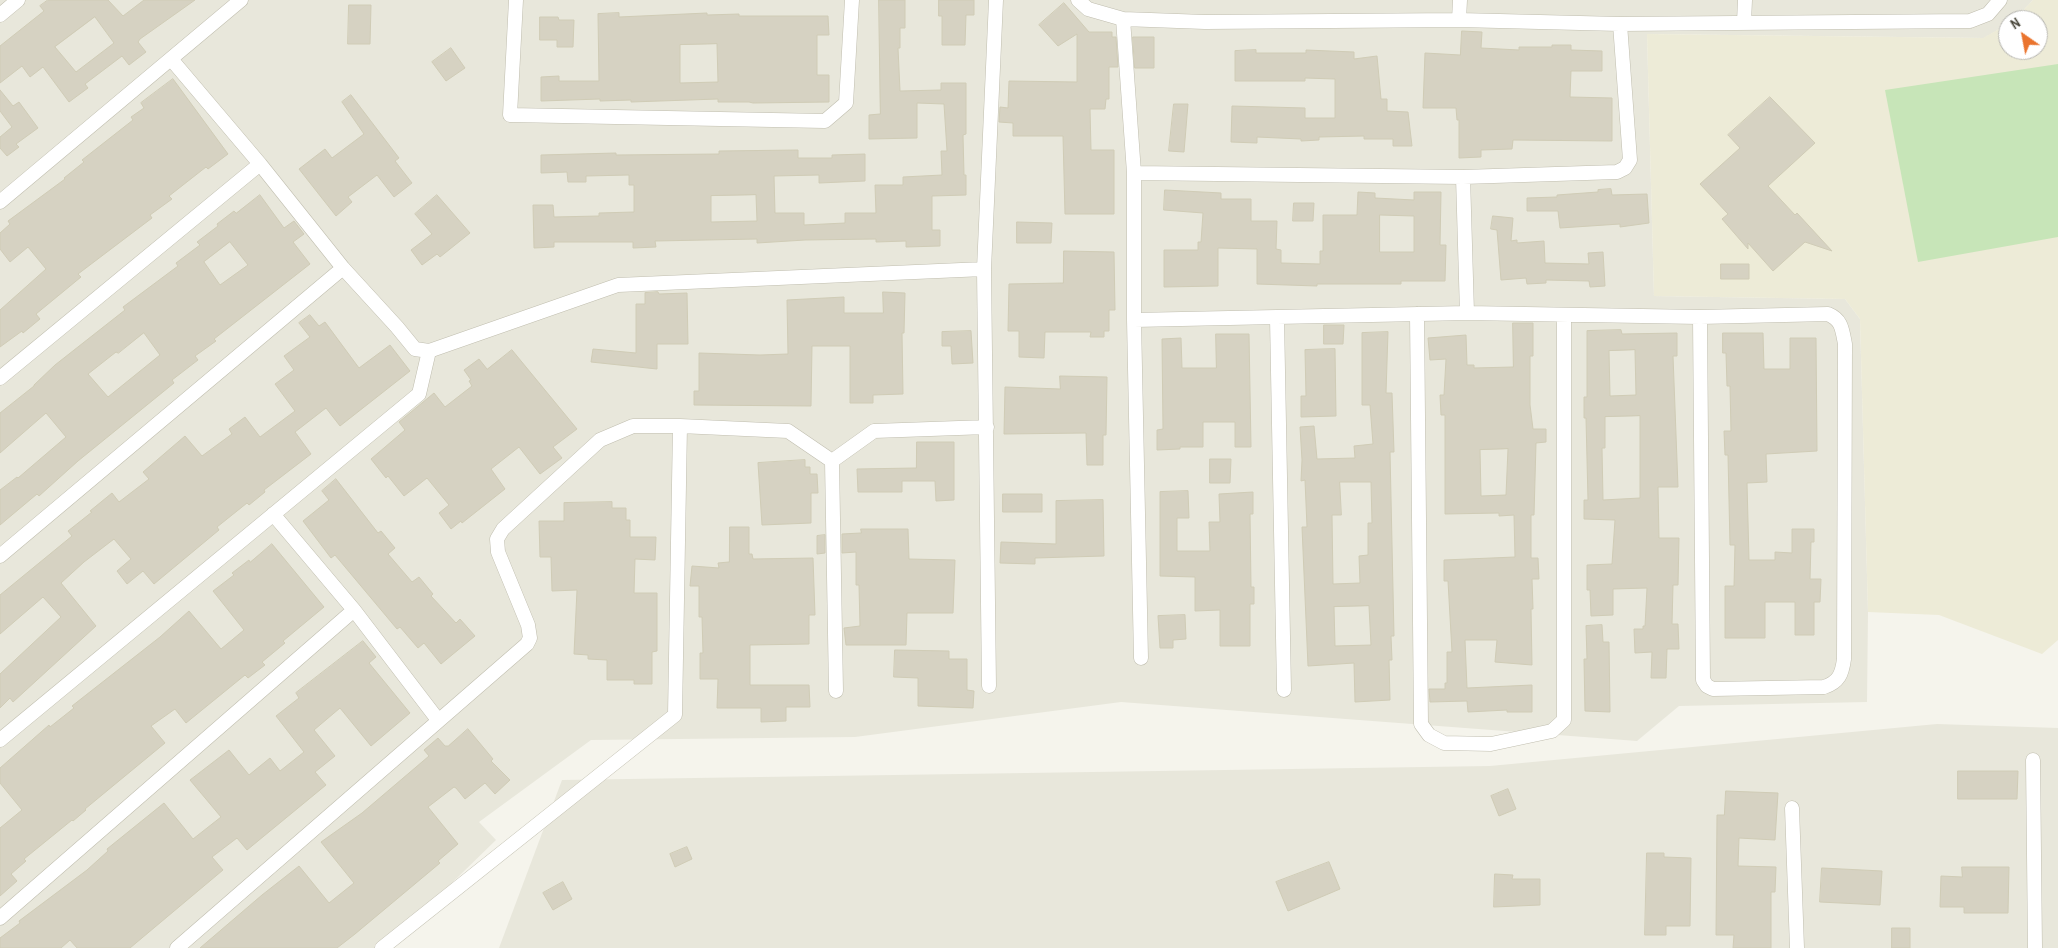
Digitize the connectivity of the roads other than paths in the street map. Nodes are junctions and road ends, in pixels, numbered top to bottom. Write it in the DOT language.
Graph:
graph roads {
  1 [pos="18,0"];
  2 [pos="241,0"];
  3 [pos="516,0"];
  4 [pos="852,0"];
  5 [pos="996,0"];
  6 [pos="1078,0"];
  7 [pos="1460,0"];
  8 [pos="1745,0"];
  9 [pos="2000,0"];
  10 [pos="0,15"];
  11 [pos="1123,19"];
  12 [pos="1459,20"];
  13 [pos="1744,22"];
  14 [pos="1620,24"];
  15 [pos="171,58"];
  16 [pos="260,164"];
  17 [pos="1134,173"];
  18 [pos="1463,176"];
  19 [pos="0,202"];
  20 [pos="343,268"];
  21 [pos="984,270"];
  22 [pos="1467,313"];
  23 [pos="1417,314"];
  24 [pos="1564,315"];
  25 [pos="1700,317"];
  26 [pos="1277,318"];
  27 [pos="1134,320"];
  28 [pos="429,351"];
  29 [pos="0,378"];
  30 [pos="680,426"];
  31 [pos="987,427"];
  32 [pos="832,461"];
  33 [pos="274,514"];
  34 [pos="0,556"];
  35 [pos="354,610"];
  36 [pos="1141,658"];
  37 [pos="990,686"];
  38 [pos="1284,690"];
  39 [pos="836,691"];
  40 [pos="438,720"];
  41 [pos="0,740"];
  42 [pos="2033,760"];
  43 [pos="1792,808"];
  44 [pos="0,918"];
  45 [pos="177,948"];
  46 [pos="382,948"];
  47 [pos="1797,948"];
  48 [pos="2035,948"];
  1 -- 10 [label="street"];
  2 -- 15 [label="street"];
  3 -- 4 [label="street"];
  5 -- 21 [label="street"];
  6 -- 11 [label="street"];
  7 -- 12 [label="street"];
  8 -- 13 [label="street"];
  9 -- 13 [label="street"];
  11 -- 12 [label="street"];
  11 -- 17 [label="street"];
  12 -- 14 [label="street"];
  13 -- 14 [label="street"];
  14 -- 18 [label="street"];
  15 -- 16 [label="street"];
  15 -- 19 [label="street"];
  16 -- 20 [label="street"];
  16 -- 29 [label="street"];
  17 -- 18 [label="street"];
  17 -- 27 [label="street"];
  18 -- 22 [label="street"];
  20 -- 28 [label="street"];
  20 -- 34 [label="street"];
  21 -- 28 [label="street"];
  21 -- 31 [label="street"];
  22 -- 23 [label="street"];
  22 -- 24 [label="street"];
  23 -- 24 [label="street"];
  23 -- 26 [label="street"];
  24 -- 25 [label="street"];
  25 -- 25 [label="street"];
  26 -- 27 [label="street"];
  26 -- 38 [label="street"];
  27 -- 36 [label="street"];
  28 -- 33 [label="street"];
  30 -- 32 [label="street"];
  30 -- 40 [label="street"];
  30 -- 46 [label="street"];
  31 -- 32 [label="street"];
  31 -- 37 [label="street"];
  32 -- 39 [label="street"];
  33 -- 35 [label="street"];
  33 -- 41 [label="street"];
  35 -- 40 [label="street"];
  35 -- 44 [label="street"];
  40 -- 45 [label="street"];
  42 -- 48 [label="street"];
  43 -- 47 [label="street"];
}
